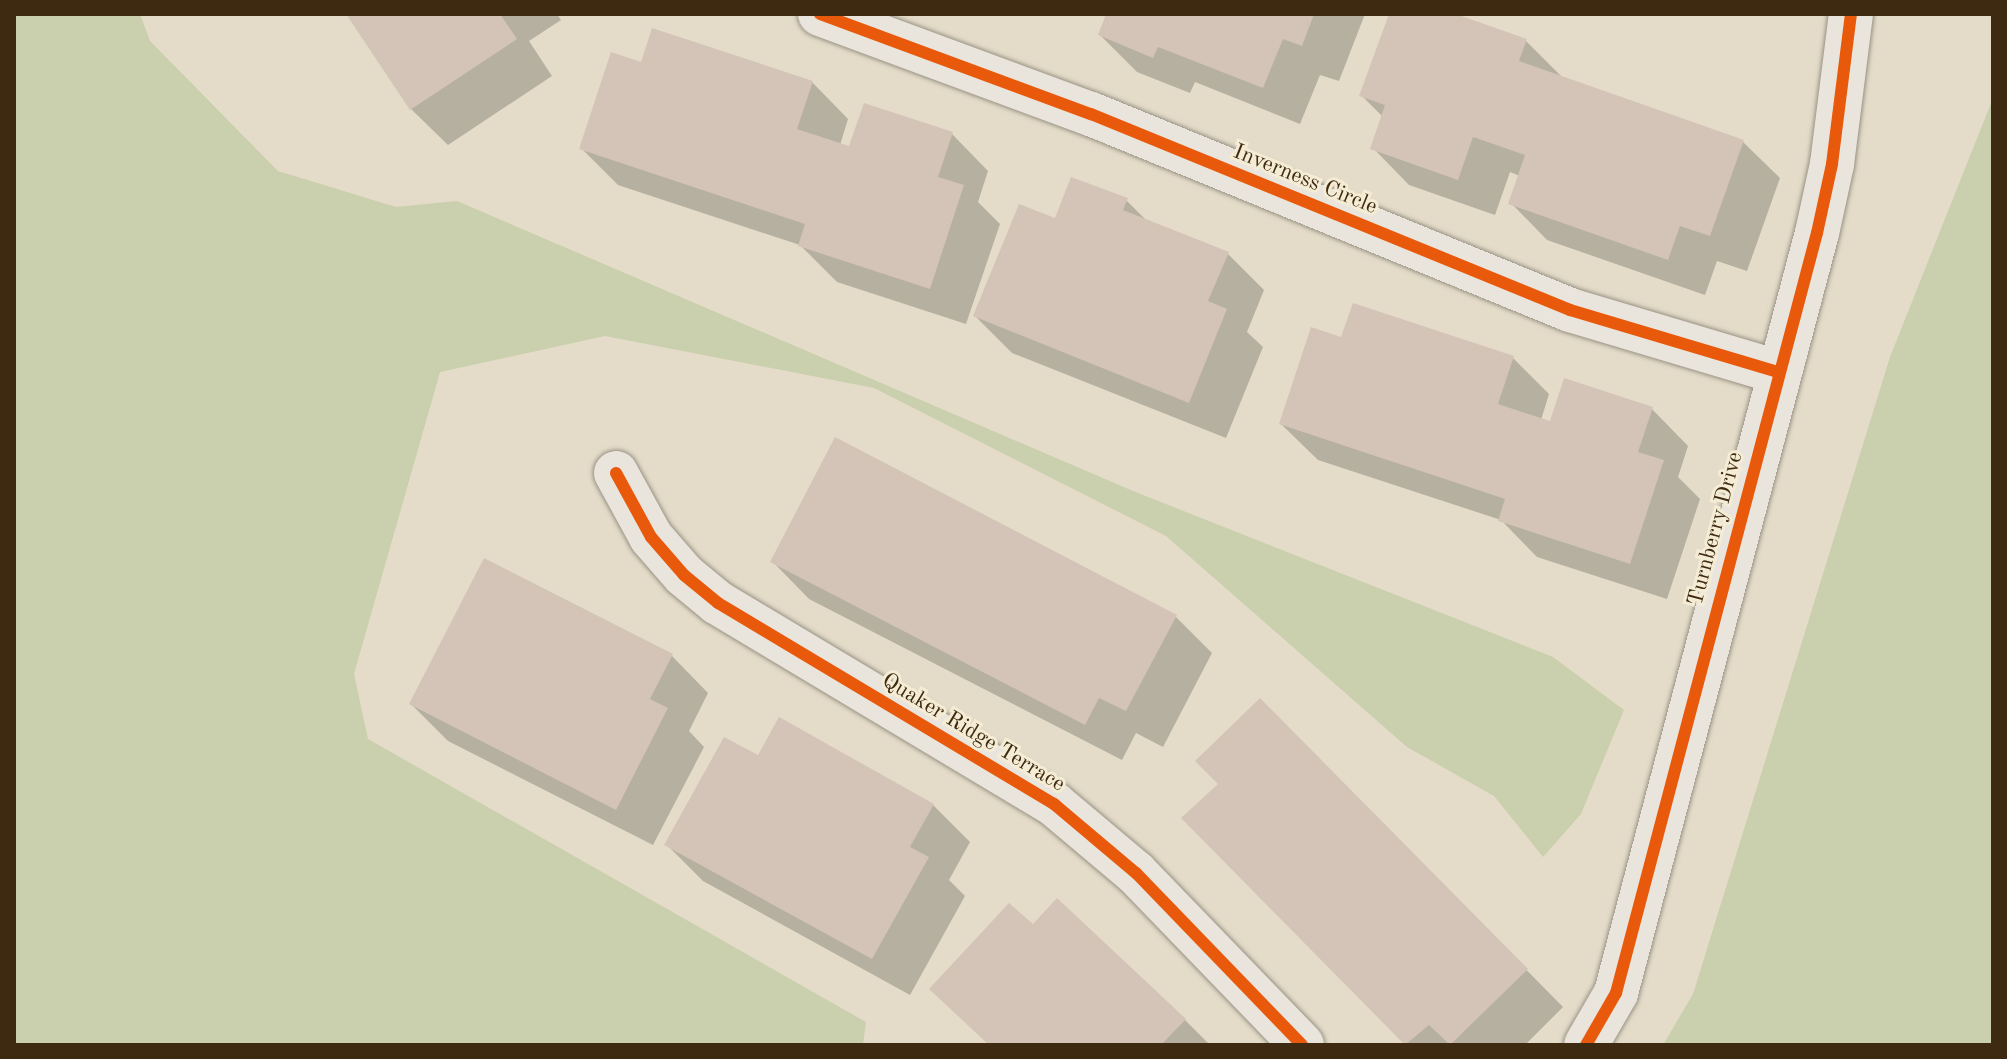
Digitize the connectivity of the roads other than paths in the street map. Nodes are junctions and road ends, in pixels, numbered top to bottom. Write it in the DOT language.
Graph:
graph roads {
  1 [pos="820,14"];
  2 [pos="1851,14"];
  3 [pos="1778,372"];
  4 [pos="616,473"];
  5 [pos="1302,1045"];
  6 [pos="1586,1045"];
  1 -- 3 [label="street, Inverness Circle"];
  2 -- 3 [label="street, Turnberry Drive"];
  3 -- 6 [label="street, Turnberry Drive"];
  4 -- 5 [label="street, Quaker Ridge Terrace"];
}
